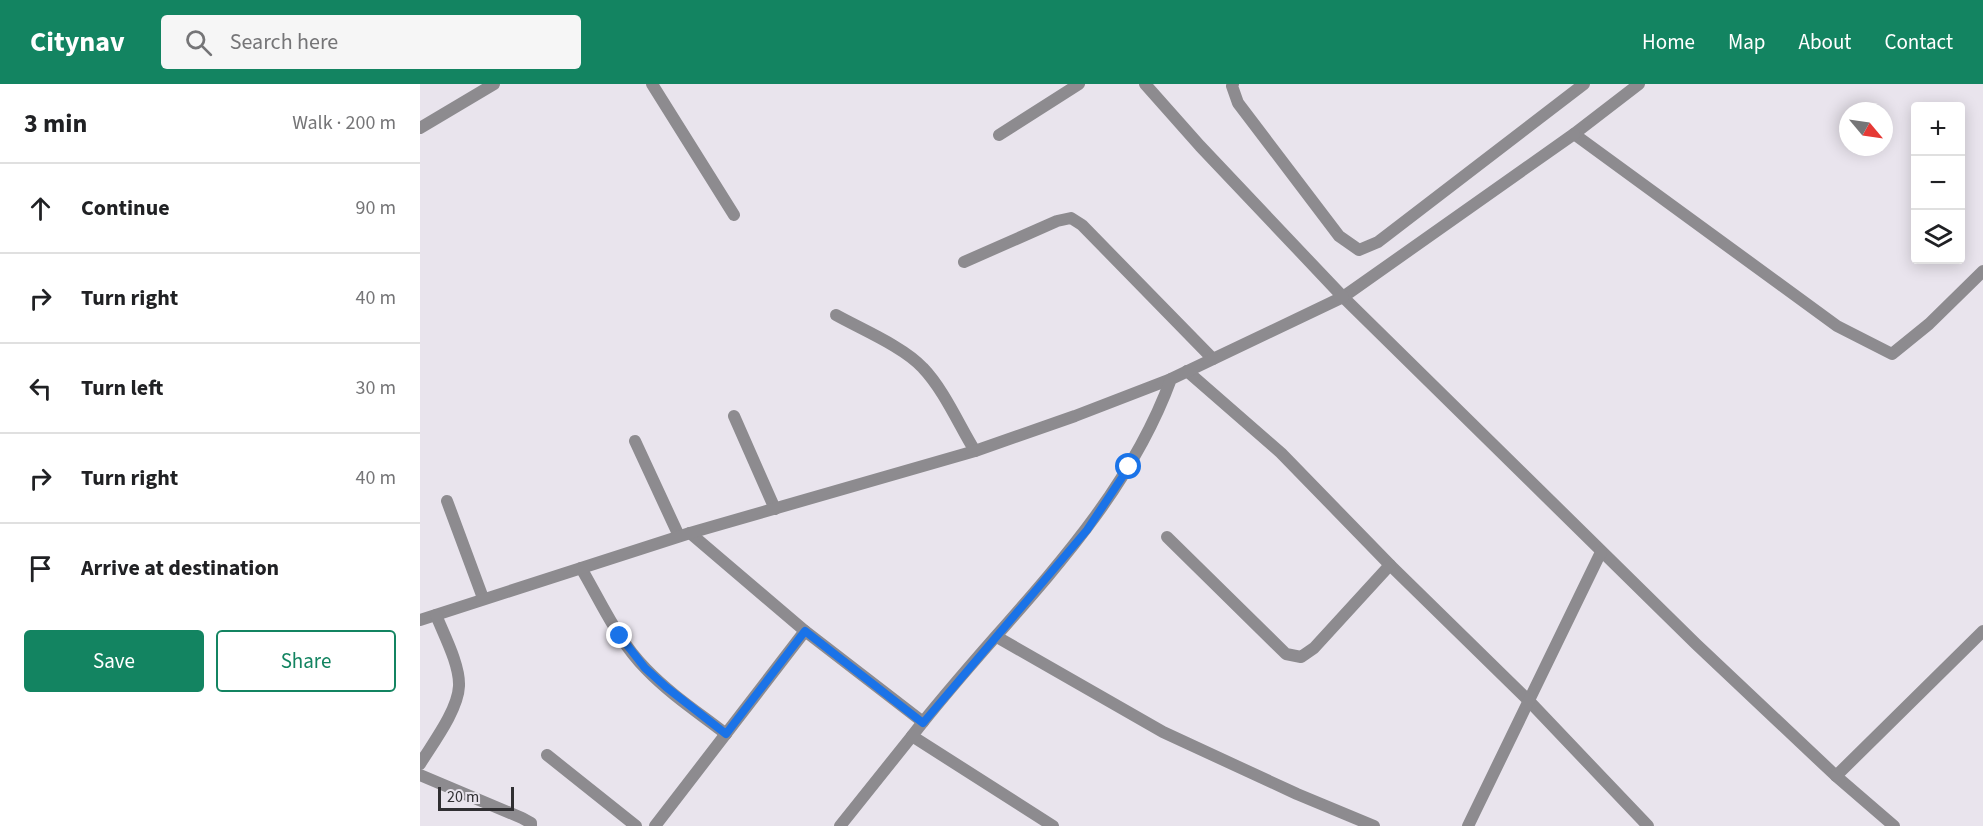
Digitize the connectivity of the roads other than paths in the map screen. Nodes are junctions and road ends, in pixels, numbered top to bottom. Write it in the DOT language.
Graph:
graph roads {
  1 [pos="494,84"];
  2 [pos="652,84"];
  3 [pos="1078,84"];
  4 [pos="1145,84"];
  5 [pos="1233,84"];
  6 [pos="1584,84"];
  7 [pos="1639,84"];
  8 [pos="420,128"];
  9 [pos="1574,134"];
  10 [pos="999,135"];
  11 [pos="734,215"];
  12 [pos="964,262"];
  13 [pos="1983,271"];
  14 [pos="1343,297"];
  15 [pos="836,315"];
  16 [pos="1213,359"];
  17 [pos="1187,371"];
  18 [pos="1171,379"];
  19 [pos="734,416"];
  20 [pos="635,441"];
  21 [pos="975,451"];
  22 [pos="447,501"];
  23 [pos="775,509"];
  24 [pos="685,535"];
  25 [pos="1167,537"];
  26 [pos="1601,552"];
  27 [pos="1390,565"];
  28 [pos="581,568"];
  29 [pos="483,598"];
  30 [pos="436,615"];
  31 [pos="420,620"];
  32 [pos="805,631"];
  33 [pos="1983,631"];
  34 [pos="997,637"];
  35 [pos="1528,700"];
  36 [pos="923,723"];
  37 [pos="726,734"];
  38 [pos="912,736"];
  39 [pos="547,755"];
  40 [pos="420,764"];
  41 [pos="420,775"];
  42 [pos="1836,776"];
  43 [pos="1890,825"];
  44 [pos="531,826"];
  45 [pos="636,826"];
  46 [pos="655,826"];
  47 [pos="840,826"];
  48 [pos="1053,826"];
  49 [pos="1374,826"];
  50 [pos="1468,826"];
  51 [pos="1648,826"];
  1 -- 8 [label="street"];
  2 -- 11 [label="street"];
  3 -- 10 [label="street"];
  4 -- 14 [label="street"];
  5 -- 6 [label="street"];
  7 -- 9 [label="street"];
  9 -- 13 [label="street"];
  9 -- 14 [label="street"];
  12 -- 16 [label="street"];
  14 -- 16 [label="street"];
  14 -- 26 [label="street"];
  15 -- 21 [label="street"];
  16 -- 17 [label="street"];
  17 -- 18 [label="street"];
  17 -- 27 [label="street"];
  18 -- 21 [label="street"];
  18 -- 34 [label="street"];
  19 -- 23 [label="street"];
  20 -- 24 [label="street"];
  21 -- 23 [label="street"];
  22 -- 29 [label="street"];
  23 -- 24 [label="street"];
  24 -- 28 [label="street"];
  24 -- 32 [label="street"];
  25 -- 27 [label="street"];
  26 -- 35 [label="street"];
  26 -- 42 [label="street"];
  27 -- 35 [label="street"];
  28 -- 29 [label="street"];
  28 -- 37 [label="street"];
  29 -- 30 [label="street"];
  30 -- 31 [label="street"];
  30 -- 40 [label="street"];
  32 -- 36 [label="street"];
  32 -- 37 [label="street"];
  33 -- 42 [label="street"];
  34 -- 36 [label="street"];
  34 -- 49 [label="street"];
  35 -- 50 [label="street"];
  35 -- 51 [label="street"];
  36 -- 38 [label="street"];
  37 -- 46 [label="street"];
  38 -- 47 [label="street"];
  38 -- 48 [label="street"];
  39 -- 45 [label="street"];
  41 -- 44 [label="street"];
  42 -- 43 [label="street"];
}
